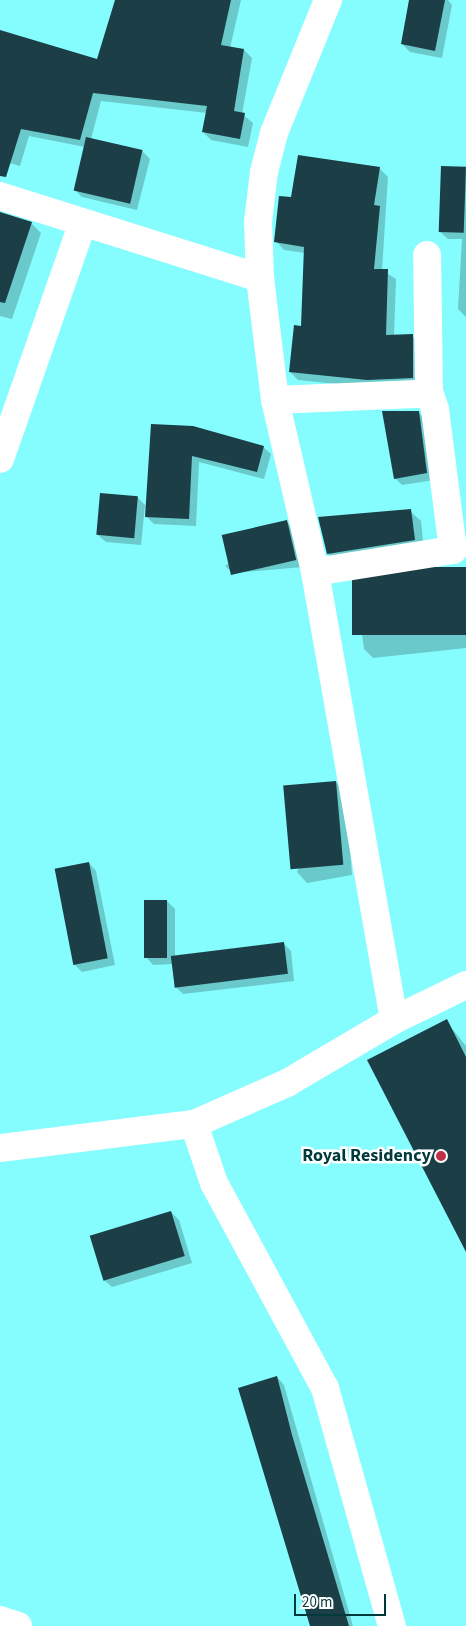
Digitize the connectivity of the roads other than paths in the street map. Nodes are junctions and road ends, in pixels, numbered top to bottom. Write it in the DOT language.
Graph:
graph roads {
  1 [pos="328,0"];
  2 [pos="0,196"];
  3 [pos="82,225"];
  4 [pos="427,255"];
  5 [pos="260,278"];
  6 [pos="416,394"];
  7 [pos="275,400"];
  8 [pos="0,459"];
  9 [pos="316,572"];
  10 [pos="466,986"];
  11 [pos="394,1020"];
  12 [pos="194,1124"];
  13 [pos="0,1148"];
  14 [pos="0,1620"];
  15 [pos="18,1626"];
  16 [pos="392,1626"];
  1 -- 5 [label="street"];
  2 -- 3 [label="street"];
  3 -- 5 [label="street"];
  3 -- 8 [label="street"];
  4 -- 9 [label="street"];
  5 -- 7 [label="street"];
  6 -- 7 [label="street"];
  7 -- 9 [label="street"];
  9 -- 11 [label="street"];
  10 -- 11 [label="street"];
  11 -- 12 [label="street"];
  12 -- 13 [label="street"];
  12 -- 16 [label="street"];
  14 -- 15 [label="street"];
}
